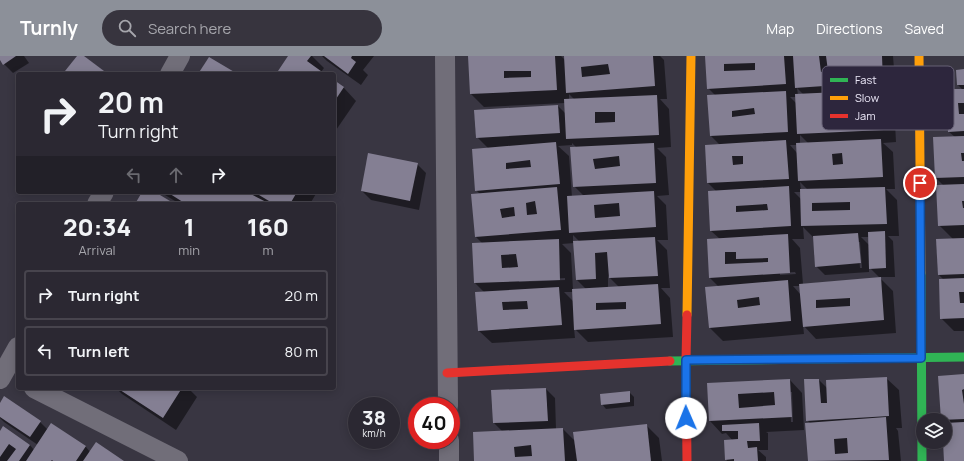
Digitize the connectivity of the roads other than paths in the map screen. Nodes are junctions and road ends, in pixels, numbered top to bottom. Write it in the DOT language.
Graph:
graph roads {
  1 [pos="180,56"];
  2 [pos="445,56"];
  3 [pos="691,56"];
  4 [pos="919,56"];
  5 [pos="919,66"];
  6 [pos="171,72"];
  7 [pos="919,130"];
  8 [pos="16,352"];
  9 [pos="964,357"];
  10 [pos="921,358"];
  11 [pos="686,360"];
  12 [pos="447,373"];
  13 [pos="7,377"];
  14 [pos="38,390"];
  15 [pos="448,397"];
  16 [pos="449,449"];
  17 [pos="178,461"];
  18 [pos="449,461"];
  19 [pos="687,461"];
  20 [pos="922,461"];
  1 -- 6 [label="street"];
  2 -- 12 [label="street"];
  3 -- 11 [label="street"];
  4 -- 5 [label="street"];
  7 -- 10 [label="street"];
  8 -- 13 [label="street"];
  9 -- 10 [label="street"];
  10 -- 11 [label="street"];
  10 -- 20 [label="street"];
  11 -- 12 [label="street"];
  11 -- 19 [label="street"];
  12 -- 15 [label="street"];
  14 -- 17 [label="street"];
  16 -- 18 [label="street"];
}
